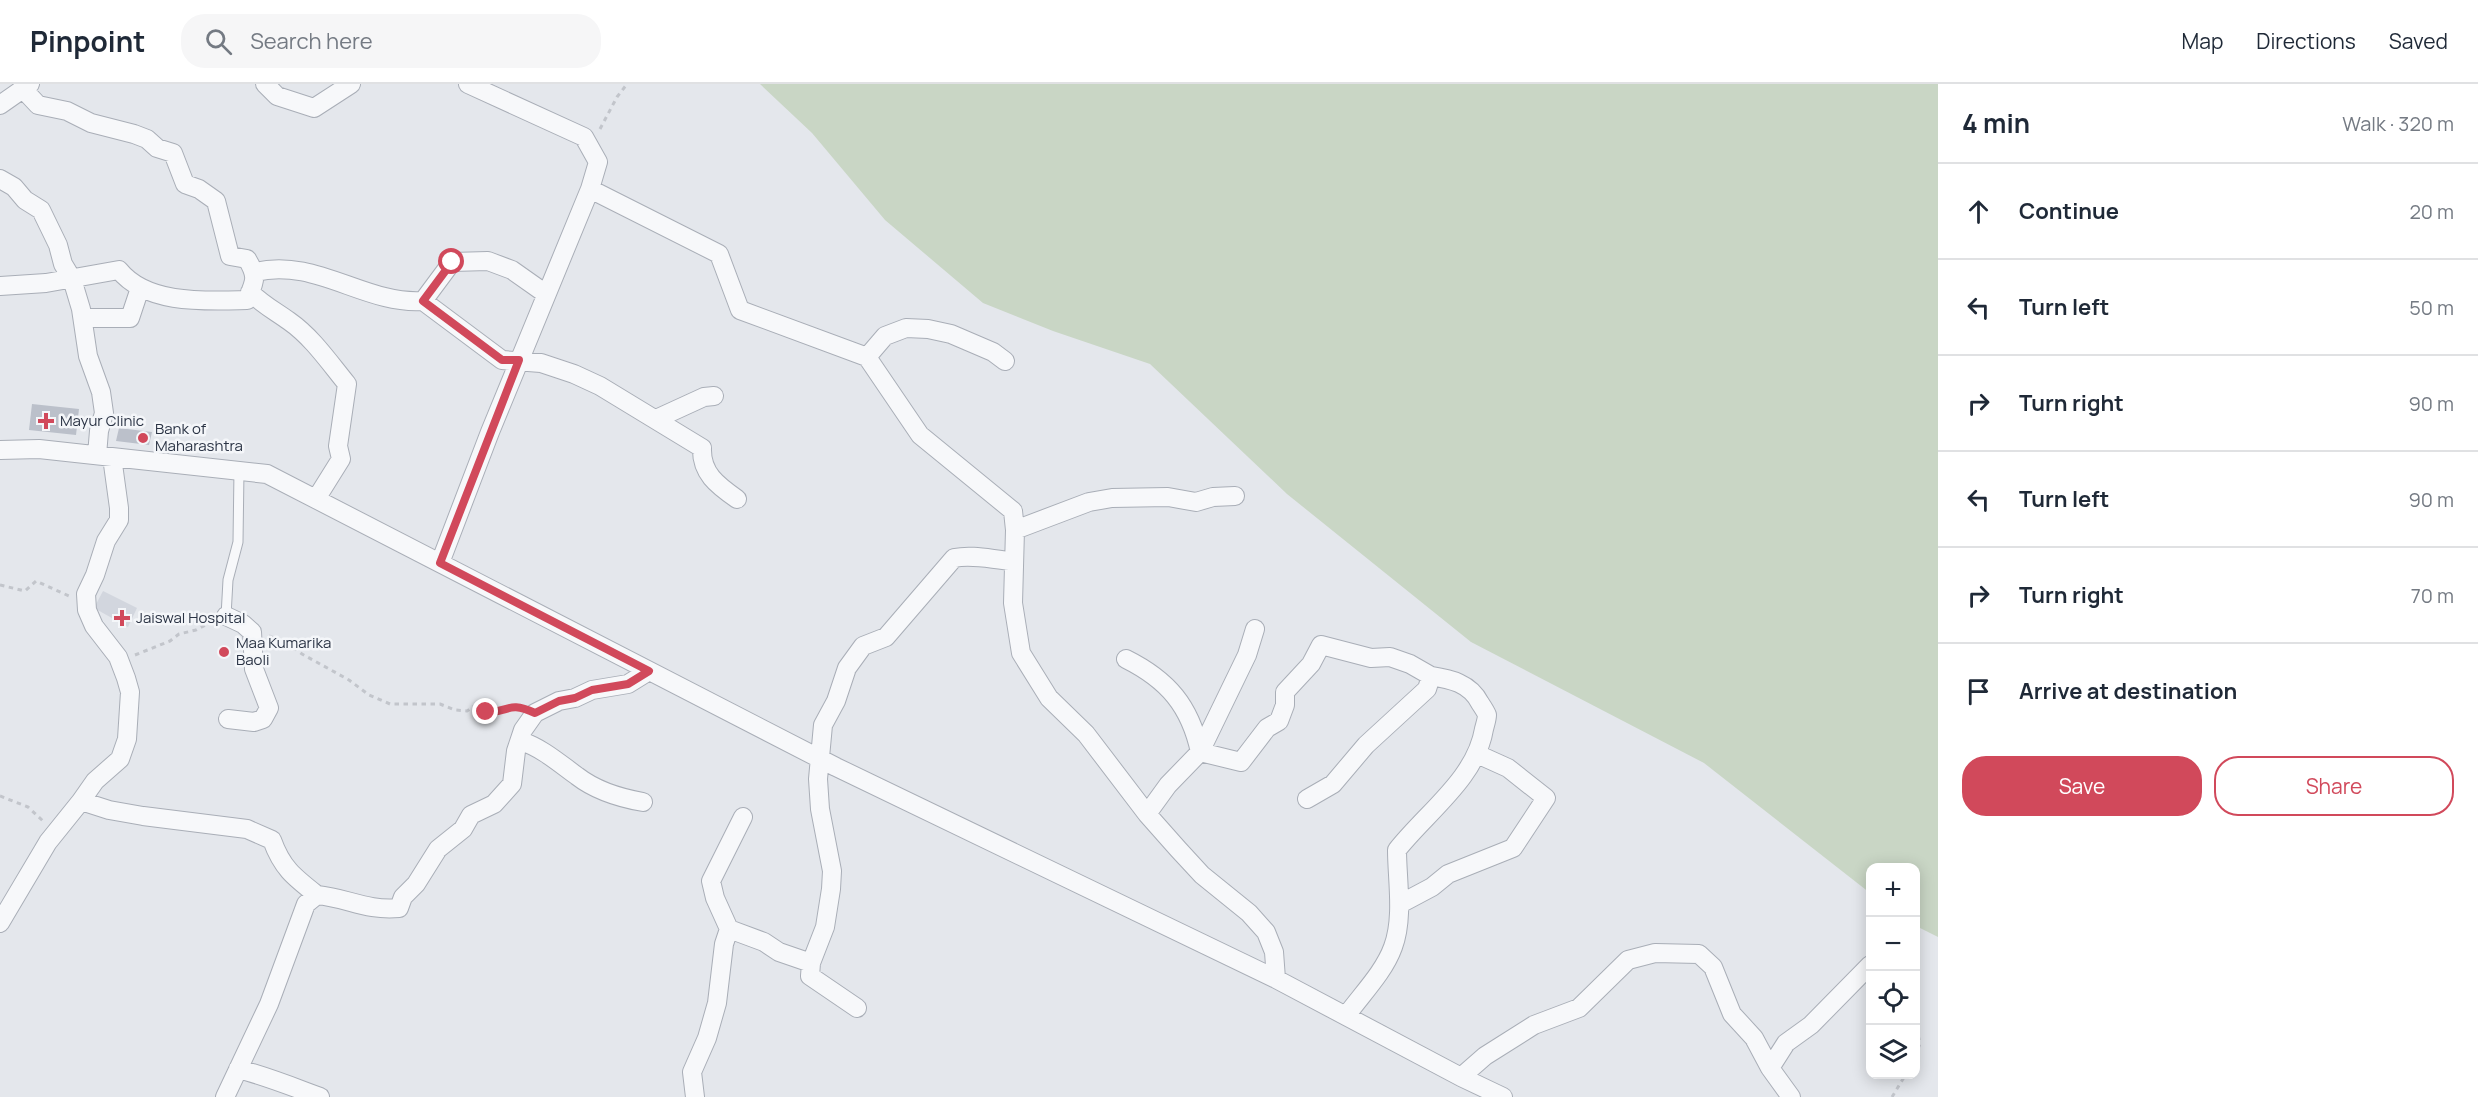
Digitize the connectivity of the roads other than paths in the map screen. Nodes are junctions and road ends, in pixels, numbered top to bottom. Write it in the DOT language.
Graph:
graph roads {
  1 [pos="265,84"];
  2 [pos="351,84"];
  3 [pos="468,84"];
  4 [pos="26,86"];
  5 [pos="0,105"];
  6 [pos="0,179"];
  7 [pos="590,189"];
  8 [pos="255,272"];
  9 [pos="72,279"];
  10 [pos="0,286"];
  11 [pos="140,288"];
  12 [pos="250,292"];
  13 [pos="546,294"];
  14 [pos="423,301"];
  15 [pos="83,318"];
  16 [pos="867,357"];
  17 [pos="519,360"];
  18 [pos="1005,361"];
  19 [pos="714,396"];
  20 [pos="656,419"];
  21 [pos="0,450"];
  22 [pos="105,456"];
  23 [pos="239,471"];
  24 [pos="1235,496"];
  25 [pos="316,499"];
  26 [pos="737,499"];
  27 [pos="1015,530"];
  28 [pos="1013,561"];
  29 [pos="440,563"];
  30 [pos="226,616"];
  31 [pos="1256,629"];
  32 [pos="1126,659"];
  33 [pos="649,671"];
  34 [pos="1431,676"];
  35 [pos="228,719"];
  36 [pos="521,741"];
  37 [pos="1200,752"];
  38 [pos="1477,754"];
  39 [pos="819,759"];
  40 [pos="1307,800"];
  41 [pos="81,801"];
  42 [pos="643,802"];
  43 [pos="1146,814"];
  44 [pos="743,817"];
  45 [pos="316,895"];
  46 [pos="1400,904"];
  47 [pos="0,923"];
  48 [pos="729,929"];
  49 [pos="811,963"];
  50 [pos="1866,969"];
  51 [pos="1276,980"];
  52 [pos="857,1008"];
  53 [pos="1346,1016"];
  54 [pos="1770,1068"];
  55 [pos="238,1069"];
  56 [pos="1461,1077"];
  57 [pos="225,1097"];
  58 [pos="320,1097"];
  59 [pos="695,1097"];
  60 [pos="1503,1097"];
  61 [pos="1791,1097"];
  1 -- 2 [label="street"];
  3 -- 7 [label="street"];
  4 -- 5 [label="street"];
  4 -- 8 [label="street"];
  6 -- 9 [label="street"];
  7 -- 13 [label="street"];
  7 -- 16 [label="street"];
  8 -- 12 [label="street"];
  8 -- 14 [label="street"];
  9 -- 10 [label="street"];
  9 -- 11 [label="street"];
  9 -- 15 [label="street"];
  11 -- 12 [label="street"];
  11 -- 15 [label="street"];
  12 -- 25 [label="street"];
  13 -- 14 [label="street"];
  13 -- 17 [label="street"];
  14 -- 17 [label="street"];
  15 -- 22 [label="street"];
  16 -- 18 [label="street"];
  16 -- 27 [label="street"];
  17 -- 20 [label="street"];
  17 -- 29 [label="street"];
  19 -- 20 [label="street"];
  20 -- 26 [label="street"];
  21 -- 22 [label="street"];
  22 -- 23 [label="street"];
  22 -- 41 [label="street"];
  23 -- 25 [label="street"];
  23 -- 30 [label="lane"];
  24 -- 27 [label="street"];
  25 -- 29 [label="street"];
  27 -- 28 [label="street"];
  28 -- 39 [label="street"];
  28 -- 43 [label="street"];
  29 -- 33 [label="street"];
  30 -- 35 [label="street"];
  31 -- 37 [label="street"];
  32 -- 37 [label="street"];
  33 -- 36 [label="street"];
  33 -- 39 [label="street"];
  34 -- 37 [label="street"];
  34 -- 38 [label="street"];
  34 -- 40 [label="street"];
  36 -- 42 [label="street"];
  36 -- 45 [label="street"];
  37 -- 43 [label="street"];
  38 -- 46 [label="street"];
  38 -- 46 [label="street"];
  39 -- 49 [label="street"];
  39 -- 51 [label="street"];
  41 -- 45 [label="street"];
  41 -- 47 [label="street"];
  43 -- 51 [label="street"];
  44 -- 48 [label="street"];
  45 -- 55 [label="street"];
  46 -- 53 [label="street"];
  48 -- 49 [label="street"];
  48 -- 59 [label="street"];
  49 -- 52 [label="street"];
  50 -- 54 [label="street"];
  51 -- 53 [label="street"];
  53 -- 56 [label="street"];
  54 -- 56 [label="street"];
  54 -- 61 [label="street"];
  55 -- 57 [label="street"];
  55 -- 58 [label="street"];
  56 -- 60 [label="street"];
}
